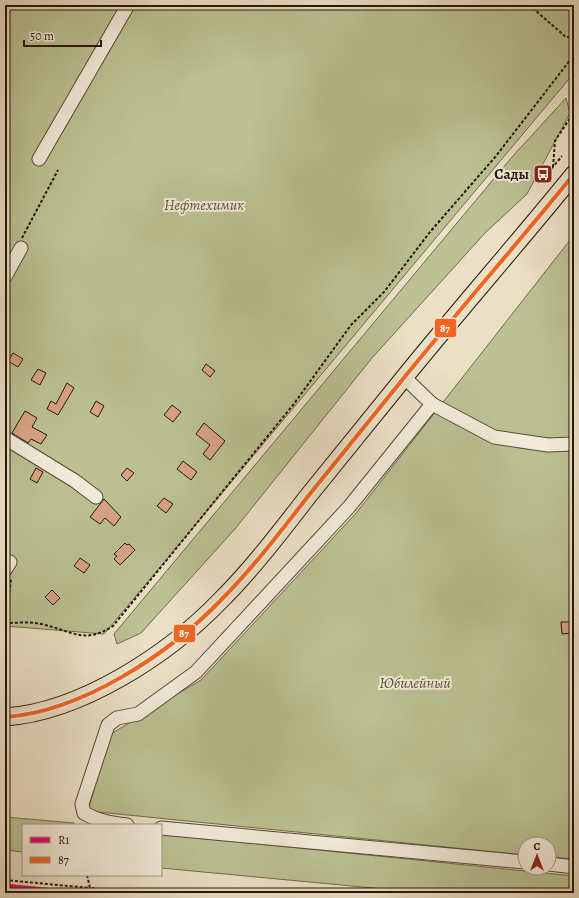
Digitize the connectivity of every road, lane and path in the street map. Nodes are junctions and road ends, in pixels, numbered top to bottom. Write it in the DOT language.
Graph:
graph roads {
  1 [pos="128,5"];
  2 [pos="529,5"];
  3 [pos="574,37"];
  4 [pos="574,56"];
  5 [pos="574,61"];
  6 [pos="574,112"];
  7 [pos="562,156"];
  8 [pos="39,159"];
  9 [pos="553,167"];
  10 [pos="58,170"];
  11 [pos="574,174"];
  12 [pos="542,180"];
  13 [pos="21,244"];
  14 [pos="5,277"];
  15 [pos="404,377"];
  16 [pos="432,404"];
  17 [pos="5,438"];
  18 [pos="574,444"];
  19 [pos="96,497"];
  20 [pos="9,570"];
  21 [pos="5,607"];
  22 [pos="5,623"];
  23 [pos="5,717"];
  24 [pos="118,824"];
  25 [pos="162,828"];
  26 [pos="517,861"];
  27 [pos="557,865"];
  28 [pos="574,867"];
  29 [pos="87,876"];
  30 [pos="5,880"];
  31 [pos="90,888"];
  32 [pos="142,893"];
  1 -- 8 [label="street"];
  2 -- 3 [label="path"];
  4 -- 5 [label="path"];
  4 -- 22 [label="path"];
  6 -- 9 [label="path"];
  7 -- 9 [label="path"];
  9 -- 12 [label="path"];
  10 -- 13 [label="path"];
  11 -- 15 [label="main road"];
  13 -- 14 [label="street"];
  15 -- 16 [label="street"];
  15 -- 23 [label="main road"];
  16 -- 18 [label="street"];
  16 -- 24 [label="street"];
  17 -- 19 [label="street"];
  20 -- 21 [label="path"];
  25 -- 26 [label="street"];
  27 -- 28 [label="street"];
  29 -- 31 [label="path"];
  30 -- 31 [label="path"];
  31 -- 32 [label="path"];
}
